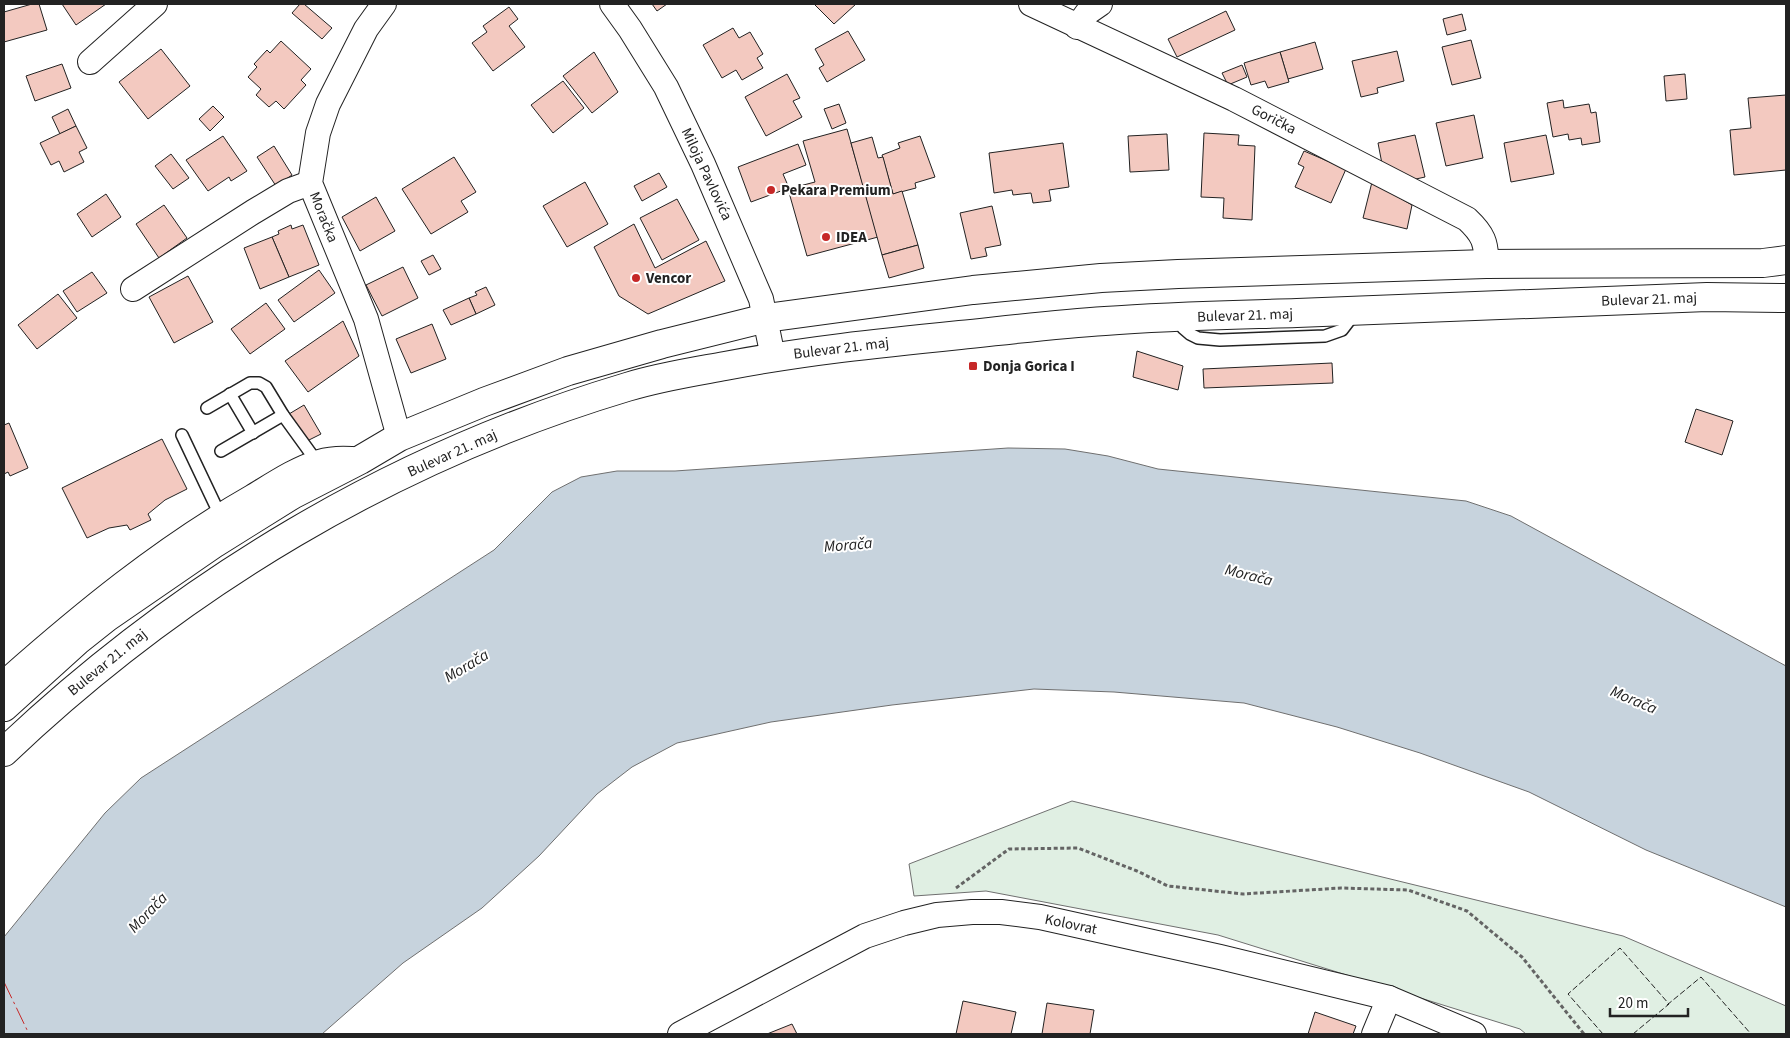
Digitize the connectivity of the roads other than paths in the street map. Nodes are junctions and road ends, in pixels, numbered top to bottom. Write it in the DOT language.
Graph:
graph roads {
  1 [pos="155,4"];
  2 [pos="384,4"];
  3 [pos="612,4"];
  4 [pos="1031,4"];
  5 [pos="1100,4"];
  6 [pos="1077,26"];
  7 [pos="90,62"];
  8 [pos="310,183"];
  9 [pos="1786,260"];
  10 [pos="1486,264"];
  11 [pos="1178,274"];
  12 [pos="133,289"];
  13 [pos="1786,298"];
  14 [pos="766,318"];
  15 [pos="1180,318"];
  16 [pos="773,357"];
  17 [pos="230,394"];
  18 [pos="207,408"];
  19 [pos="283,415"];
  20 [pos="252,433"];
  21 [pos="182,435"];
  22 [pos="398,437"];
  23 [pos="221,451"];
  24 [pos="360,460"];
  25 [pos="317,462"];
  26 [pos="220,515"];
  27 [pos="4,683"];
  28 [pos="4,707"];
  29 [pos="4,752"];
  30 [pos="1388,998"];
  31 [pos="680,1034"];
  32 [pos="1374,1034"];
  33 [pos="1474,1034"];
  1 -- 7 [label="street"];
  2 -- 8 [label="street, Moračka"];
  3 -- 14 [label="street, Miloja Pavlovića"];
  4 -- 6 [label="street, Gorička"];
  5 -- 6 [label="street"];
  6 -- 10 [label="street, Gorička"];
  8 -- 12 [label="street"];
  8 -- 22 [label="street, Moračka"];
  9 -- 10 [label="main road"];
  10 -- 11 [label="main road"];
  11 -- 14 [label="main road"];
  11 -- 15 [label="main road"];
  13 -- 15 [label="main road, Bulevar 21. maj"];
  14 -- 16 [label="street, Miloja Pavlovića"];
  14 -- 22 [label="main road"];
  15 -- 16 [label="main road, Bulevar 21. maj"];
  16 -- 29 [label="main road, Bulevar 21. maj"];
  17 -- 18 [label="lane"];
  17 -- 19 [label="lane"];
  17 -- 20 [label="lane"];
  19 -- 20 [label="lane"];
  19 -- 25 [label="lane"];
  20 -- 23 [label="lane"];
  21 -- 26 [label="lane"];
  22 -- 24 [label="main road"];
  24 -- 25 [label="street"];
  24 -- 28 [label="main road"];
  25 -- 26 [label="street"];
  26 -- 27 [label="street"];
  30 -- 31 [label="street, Kolovrat"];
  30 -- 32 [label="street"];
  30 -- 33 [label="street, Kolovrat"];
}
